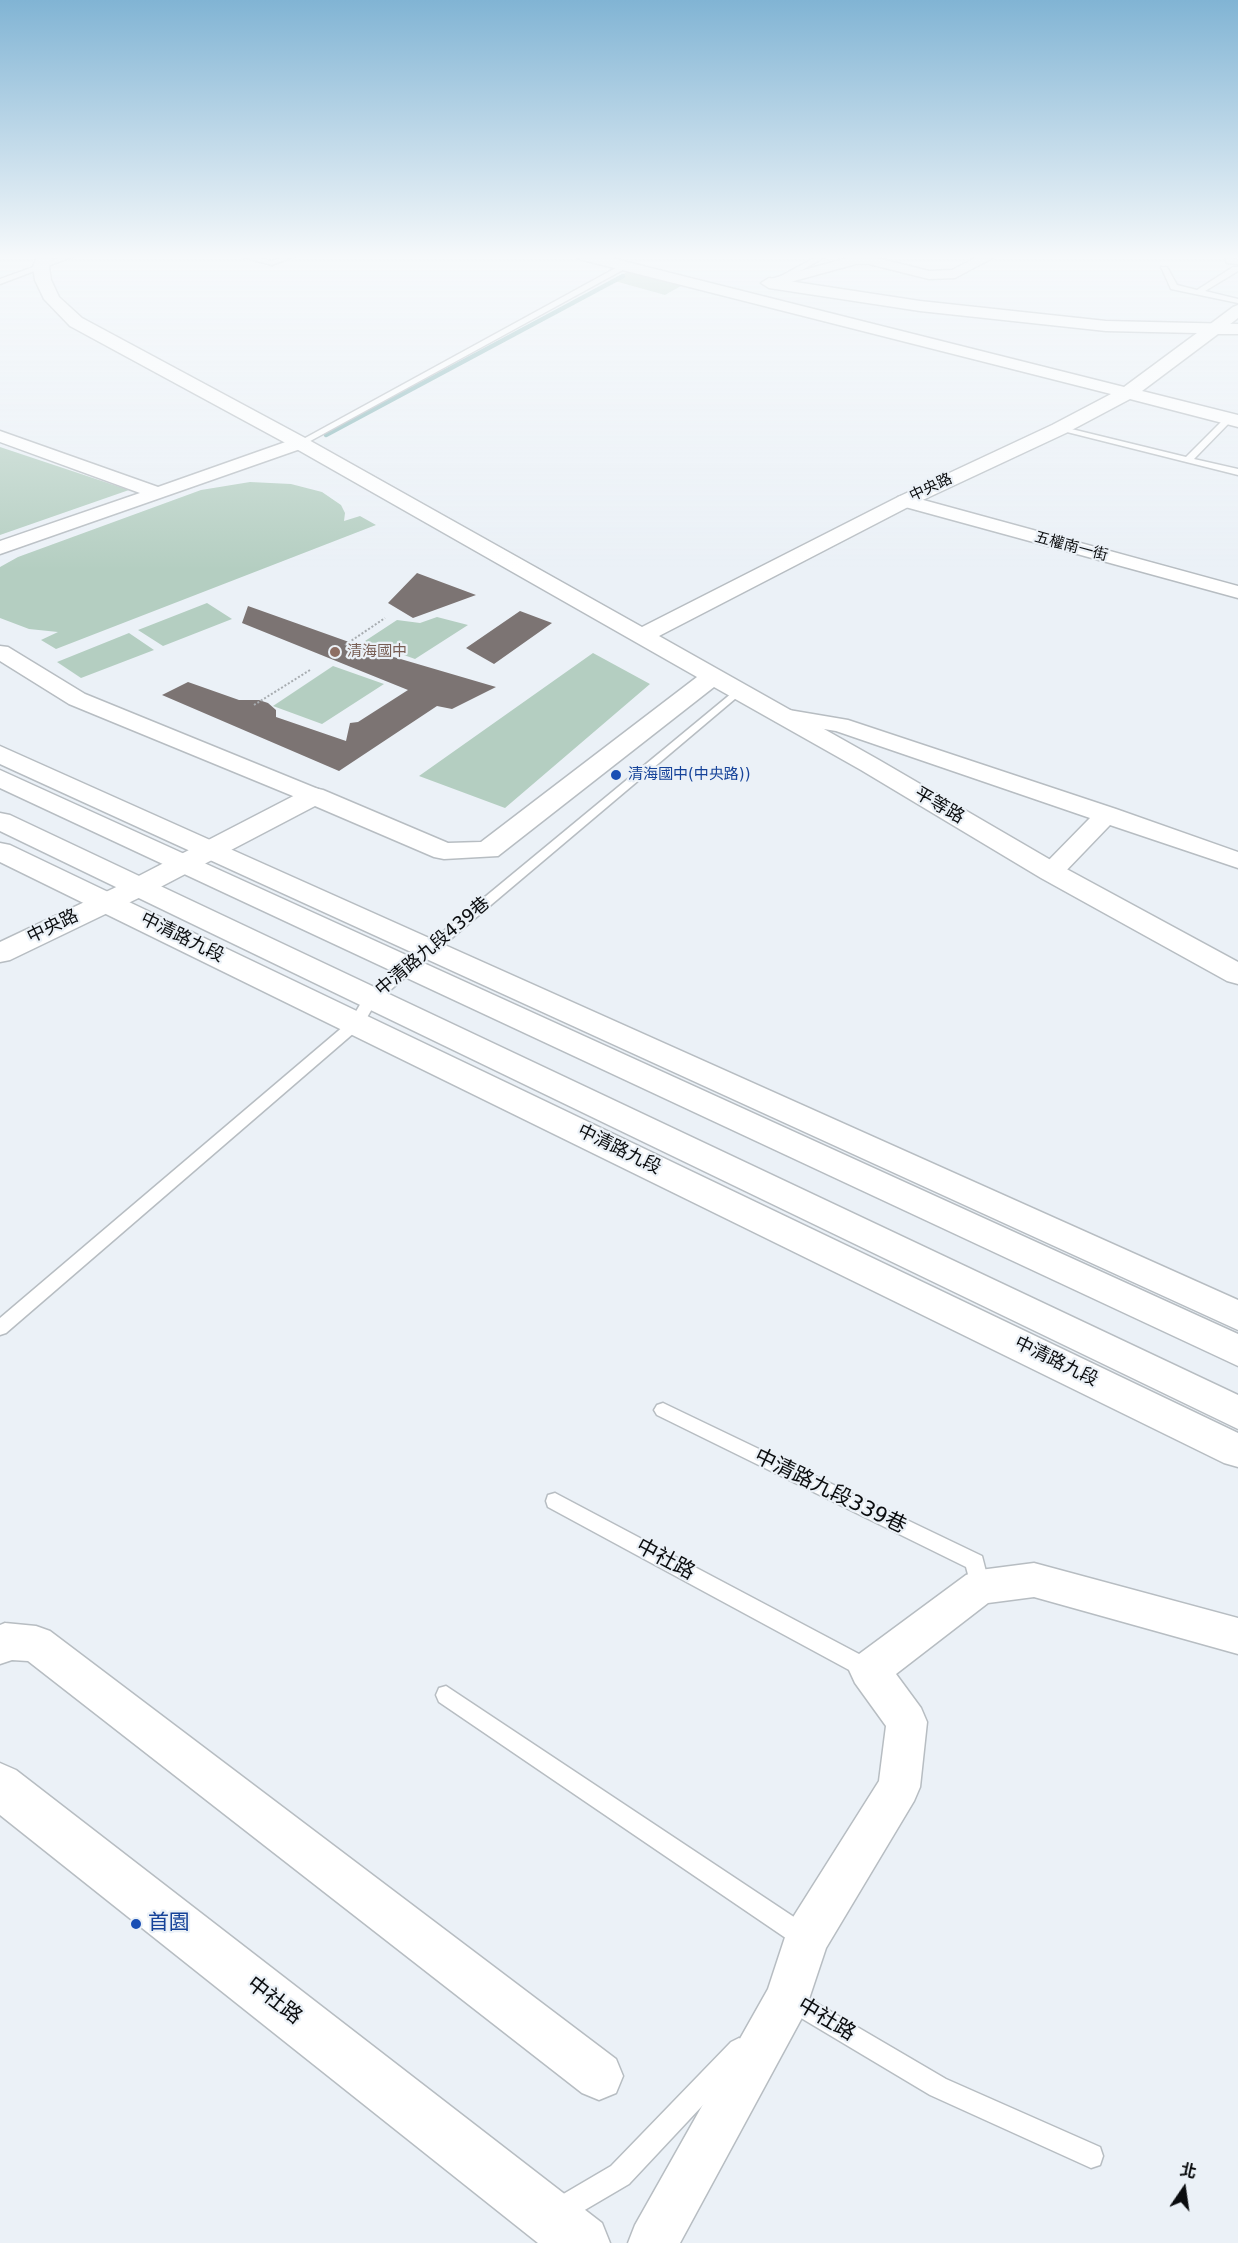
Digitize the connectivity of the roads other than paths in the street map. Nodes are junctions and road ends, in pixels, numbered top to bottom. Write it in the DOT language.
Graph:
graph roads {
  1 [pos="148,361"];
  2 [pos="445,361"];
  3 [pos="1013,361"];
  4 [pos="1171,361"];
  5 [pos="1131,391"];
  6 [pos="1235,417"];
  7 [pos="1059,429"];
  8 [pos="0,436"];
  9 [pos="300,443"];
  10 [pos="1188,460"];
  11 [pos="1238,472"];
  12 [pos="158,493"];
  13 [pos="905,501"];
  14 [pos="0,548"];
  15 [pos="1238,592"];
  16 [pos="640,637"];
  17 [pos="0,652"];
  18 [pos="712,677"];
  19 [pos="738,691"];
  20 [pos="783,716"];
  21 [pos="899,745"];
  22 [pos="0,754"];
  23 [pos="870,765"];
  24 [pos="0,778"];
  25 [pos="314,796"];
  26 [pos="1107,814"];
  27 [pos="0,821"];
  28 [pos="0,851"];
  29 [pos="198,857"];
  30 [pos="1238,860"];
  31 [pos="1051,872"];
  32 [pos="139,887"];
  33 [pos="107,901"];
  34 [pos="0,953"];
  35 [pos="418,959"];
  36 [pos="1238,974"];
  37 [pos="363,1011"];
  38 [pos="1238,1316"];
  39 [pos="0,1328"];
  40 [pos="1238,1351"];
  41 [pos="663,1410"];
  42 [pos="1238,1413"];
  43 [pos="1238,1450"];
  44 [pos="555,1501"];
  45 [pos="980,1587"];
  46 [pos="1238,1636"];
  47 [pos="0,1646"];
  48 [pos="869,1670"];
  49 [pos="446,1695"];
  50 [pos="0,1786"];
  51 [pos="807,1938"];
  52 [pos="788,1998"];
  53 [pos="599,2076"];
  54 [pos="1091,2156"];
  55 [pos="565,2230"];
  56 [pos="653,2243"];
  1 -- 9 [label="street, 平等路"];
  2 -- 9 [label="lane"];
  3 -- 5 [label="street"];
  4 -- 5 [label="street, 中央路"];
  5 -- 6 [label="street"];
  5 -- 7 [label="street, 中央路"];
  6 -- 10 [label="lane"];
  7 -- 10 [label="lane"];
  7 -- 13 [label="street, 中央路"];
  8 -- 12 [label="street"];
  9 -- 12 [label="street"];
  9 -- 16 [label="street, 平等路"];
  10 -- 11 [label="lane"];
  12 -- 14 [label="street"];
  13 -- 15 [label="street, 五權南一街"];
  13 -- 16 [label="street, 中央路"];
  16 -- 18 [label="street, 平等路"];
  17 -- 25 [label="street"];
  18 -- 19 [label="street, 平等路"];
  18 -- 25 [label="street"];
  19 -- 20 [label="street, 平等路"];
  19 -- 35 [label="lane, 中清路九段439巷"];
  20 -- 21 [label="street"];
  20 -- 23 [label="street, 平等路"];
  21 -- 23 [label="street"];
  21 -- 26 [label="street"];
  22 -- 29 [label="street"];
  23 -- 31 [label="street, 平等路"];
  24 -- 29 [label="street"];
  25 -- 29 [label="street, 中央路"];
  26 -- 30 [label="street"];
  26 -- 31 [label="street"];
  27 -- 32 [label="street, 中清路九段"];
  28 -- 33 [label="street, 中清路九段"];
  29 -- 32 [label="street, 中央路"];
  29 -- 35 [label="street"];
  31 -- 36 [label="street, 平等路"];
  32 -- 33 [label="street, 中央路"];
  32 -- 37 [label="street, 中清路九段"];
  33 -- 34 [label="street, 中央路"];
  33 -- 37 [label="street, 中清路九段"];
  35 -- 37 [label="lane, 中清路九段439巷"];
  35 -- 38 [label="street"];
  35 -- 40 [label="street"];
  37 -- 39 [label="lane, 中清路九段439巷"];
  37 -- 42 [label="street, 中清路九段"];
  37 -- 43 [label="street, 中清路九段"];
  41 -- 45 [label="lane, 中清路九段339巷"];
  44 -- 48 [label="lane, 中社路"];
  45 -- 46 [label="street"];
  45 -- 48 [label="street"];
  47 -- 53 [label="street"];
  48 -- 51 [label="street"];
  49 -- 51 [label="lane"];
  50 -- 55 [label="street, 中社路"];
  51 -- 52 [label="street"];
  52 -- 54 [label="lane, 中社路"];
  52 -- 55 [label="lane, 中社路"];
  52 -- 56 [label="street"];
}
